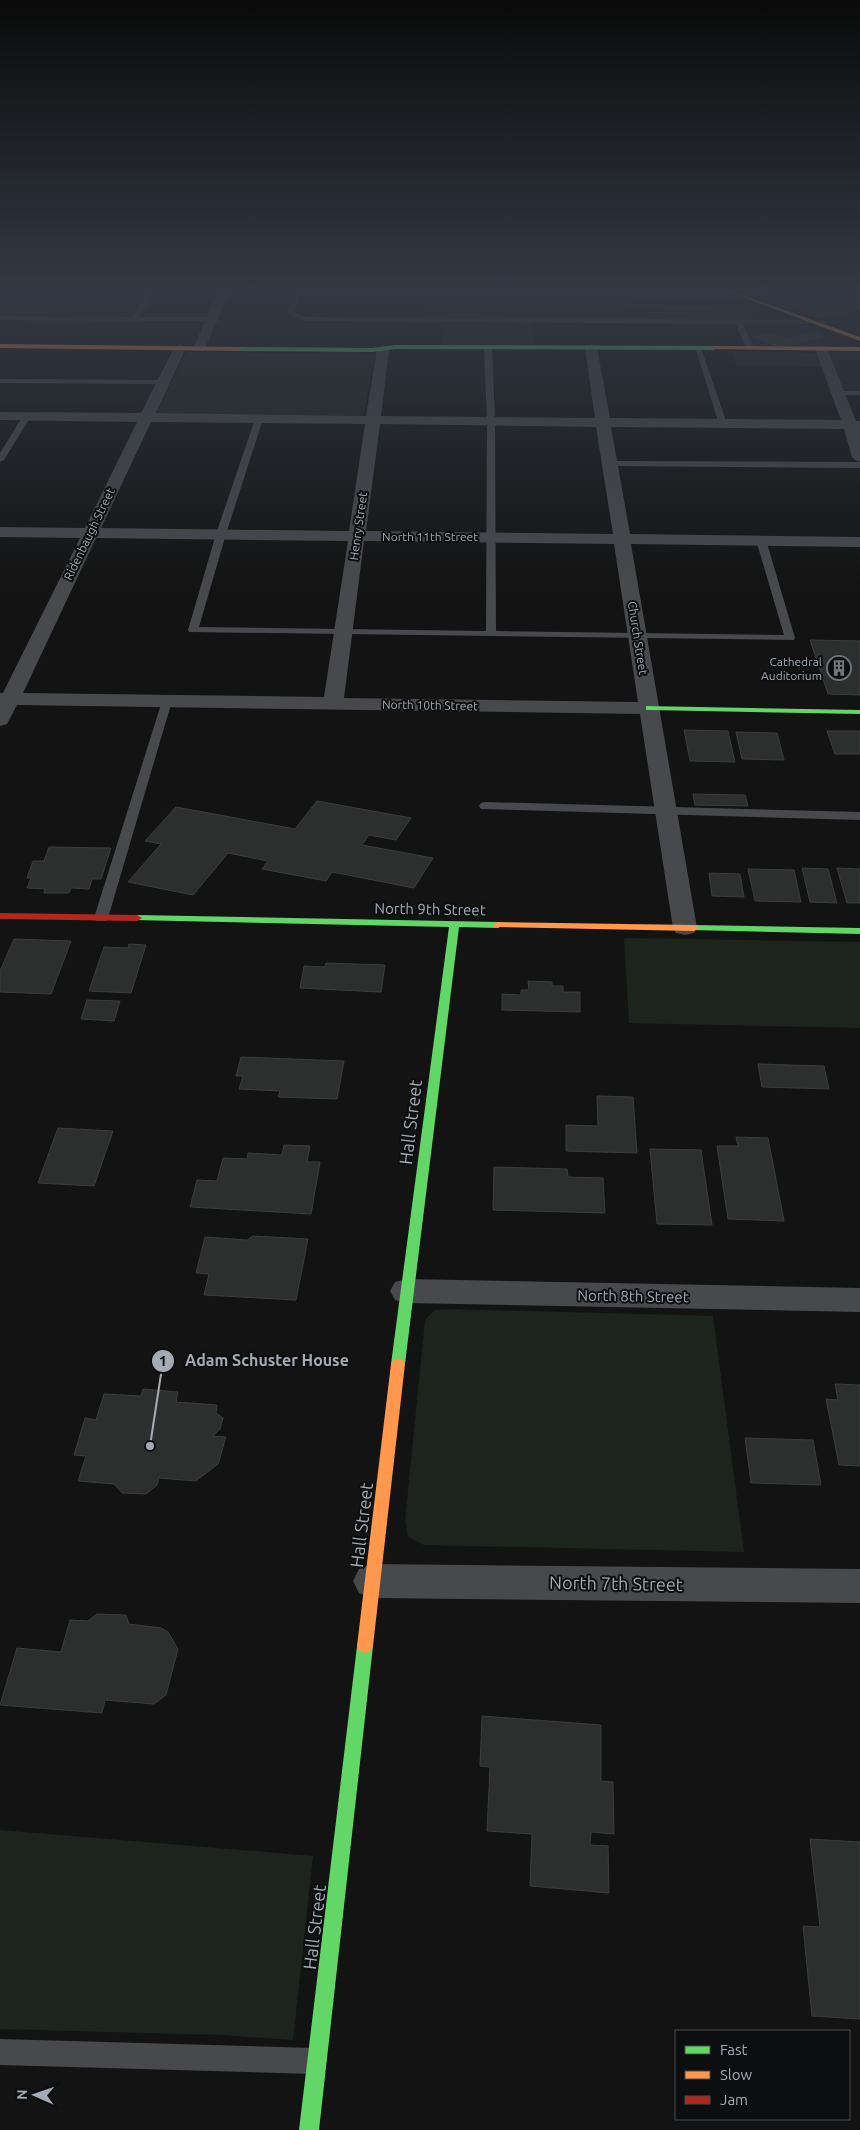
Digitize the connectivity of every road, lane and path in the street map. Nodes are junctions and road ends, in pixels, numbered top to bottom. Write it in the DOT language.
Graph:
graph roads {
  1 [pos="159,389"];
  2 [pos="377,389"];
  3 [pos="490,389"];
  4 [pos="598,389"];
  5 [pos="711,389"];
  6 [pos="837,389"];
  7 [pos="838,393"];
  8 [pos="860,393"];
  9 [pos="0,416"];
  10 [pos="27,416"];
  11 [pos="145,418"];
  12 [pos="259,419"];
  13 [pos="373,420"];
  14 [pos="491,422"];
  15 [pos="603,423"];
  16 [pos="723,424"];
  17 [pos="855,425"];
  18 [pos="860,457"];
  19 [pos="0,460"];
  20 [pos="610,464"];
  21 [pos="860,466"];
  22 [pos="0,532"];
  23 [pos="89,533"];
  24 [pos="221,534"];
  25 [pos="357,535"];
  26 [pos="491,536"];
  27 [pos="622,538"];
  28 [pos="761,540"];
  29 [pos="860,542"];
  30 [pos="343,631"];
  31 [pos="491,633"];
  32 [pos="638,635"];
  33 [pos="5,699"];
  34 [pos="167,701"];
  35 [pos="333,704"];
  36 [pos="649,708"];
  37 [pos="860,712"];
  38 [pos="0,720"];
  39 [pos="485,806"];
  40 [pos="666,810"];
  41 [pos="860,816"];
  42 [pos="0,916"];
  43 [pos="101,918"];
  44 [pos="454,924"];
  45 [pos="685,928"];
  46 [pos="860,932"];
  47 [pos="406,1291"];
  48 [pos="860,1300"];
  49 [pos="372,1581"];
  50 [pos="860,1586"];
  51 [pos="0,2052"];
  52 [pos="317,2061"];
  53 [pos="309,2130"];
  1 -- 11 [label="street, Ridenbaugh Street"];
  2 -- 13 [label="street, Henry Street"];
  3 -- 14 [label="lane"];
  4 -- 15 [label="street, Church Street"];
  5 -- 16 [label="lane"];
  6 -- 7 [label="street"];
  7 -- 8 [label="lane"];
  7 -- 17 [label="street"];
  9 -- 10 [label="street"];
  10 -- 11 [label="street"];
  10 -- 19 [label="lane"];
  11 -- 12 [label="street"];
  11 -- 23 [label="street, Ridenbaugh Street"];
  12 -- 13 [label="street"];
  12 -- 24 [label="lane"];
  13 -- 14 [label="street"];
  13 -- 25 [label="street, Henry Street"];
  14 -- 15 [label="street"];
  14 -- 26 [label="lane"];
  15 -- 16 [label="street"];
  15 -- 20 [label="street, Church Street"];
  16 -- 17 [label="street"];
  17 -- 18 [label="street"];
  20 -- 21 [label="lane"];
  20 -- 27 [label="street, Church Street"];
  22 -- 23 [label="street, North 11th Street"];
  23 -- 24 [label="street, North 11th Street"];
  23 -- 33 [label="street, Ridenbaugh Street"];
  24 -- 25 [label="street, North 11th Street"];
  24 -- 30 [label="lane"];
  25 -- 26 [label="street, North 11th Street"];
  25 -- 30 [label="street, Henry Street"];
  26 -- 27 [label="street, North 11th Street"];
  26 -- 31 [label="lane"];
  27 -- 28 [label="street, North 11th Street"];
  27 -- 32 [label="street, Church Street"];
  28 -- 29 [label="street, North 11th Street"];
  28 -- 32 [label="lane"];
  30 -- 31 [label="lane"];
  30 -- 35 [label="street, Henry Street"];
  31 -- 32 [label="lane"];
  32 -- 36 [label="street, Church Street"];
  33 -- 34 [label="street, North 10th Street"];
  33 -- 38 [label="street, Ridenbaugh Street"];
  34 -- 35 [label="street, North 10th Street"];
  34 -- 43 [label="lane"];
  35 -- 36 [label="street, North 10th Street"];
  36 -- 37 [label="street, North 10th Street"];
  36 -- 40 [label="street, Church Street"];
  39 -- 40 [label="lane"];
  40 -- 41 [label="lane"];
  40 -- 45 [label="street, Church Street"];
  42 -- 43 [label="street, North 9th Street"];
  43 -- 44 [label="street, North 9th Street"];
  44 -- 45 [label="street, North 9th Street"];
  44 -- 47 [label="street, Hall Street"];
  45 -- 46 [label="street, North 9th Street"];
  47 -- 48 [label="street, North 8th Street"];
  47 -- 49 [label="street, Hall Street"];
  49 -- 50 [label="street, North 7th Street"];
  49 -- 52 [label="street, Hall Street"];
  51 -- 52 [label="lane"];
  52 -- 53 [label="street, Hall Street"];
}
